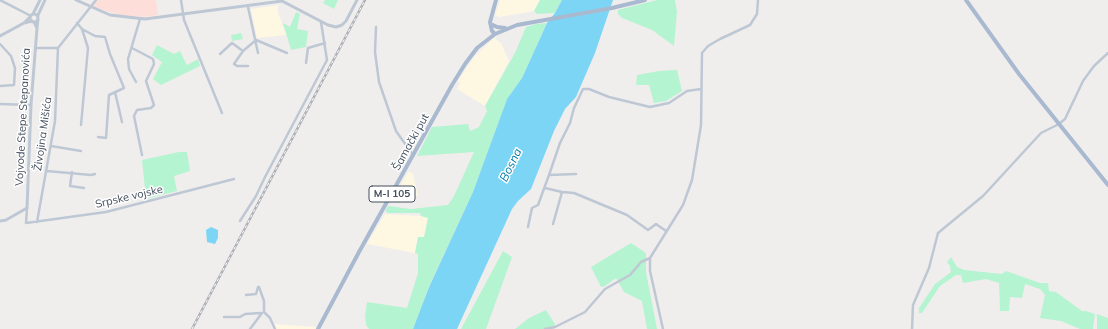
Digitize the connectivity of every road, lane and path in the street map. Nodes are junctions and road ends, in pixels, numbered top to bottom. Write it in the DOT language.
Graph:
graph roads {
  1 [pos="0,0"];
  2 [pos="40,0"];
  3 [pos="45,0"];
  4 [pos="76,0"];
  5 [pos="96,0"];
  6 [pos="181,0"];
  7 [pos="281,0"];
  8 [pos="357,0"];
  9 [pos="496,0"];
  10 [pos="645,0"];
  11 [pos="758,0"];
  12 [pos="966,0"];
  13 [pos="89,7"];
  14 [pos="248,7"];
  15 [pos="182,14"];
  16 [pos="31,16"];
  17 [pos="38,17"];
  18 [pos="490,18"];
  19 [pos="140,19"];
  20 [pos="24,22"];
  21 [pos="33,22"];
  22 [pos="321,22"];
  23 [pos="77,23"];
  24 [pos="493,25"];
  25 [pos="509,27"];
  26 [pos="37,28"];
  27 [pos="376,28"];
  28 [pos="82,30"];
  29 [pos="495,34"];
  30 [pos="0,36"];
  31 [pos="256,40"];
  32 [pos="325,43"];
  33 [pos="0,44"];
  34 [pos="35,48"];
  35 [pos="58,48"];
  36 [pos="132,48"];
  37 [pos="243,51"];
  38 [pos="258,53"];
  39 [pos="287,53"];
  40 [pos="1108,53"];
  41 [pos="220,54"];
  42 [pos="306,63"];
  43 [pos="248,66"];
  44 [pos="136,82"];
  45 [pos="0,86"];
  46 [pos="701,89"];
  47 [pos="115,92"];
  48 [pos="0,104"];
  49 [pos="31,105"];
  50 [pos="222,113"];
  51 [pos="122,122"];
  52 [pos="1059,124"];
  53 [pos="81,125"];
  54 [pos="98,137"];
  55 [pos="50,146"];
  56 [pos="81,151"];
  57 [pos="142,155"];
  58 [pos="413,156"];
  59 [pos="46,171"];
  60 [pos="72,172"];
  61 [pos="96,174"];
  62 [pos="576,174"];
  63 [pos="549,175"];
  64 [pos="234,179"];
  65 [pos="1108,185"];
  66 [pos="84,188"];
  67 [pos="545,188"];
  68 [pos="562,192"];
  69 [pos="27,208"];
  70 [pos="0,221"];
  71 [pos="240,221"];
  72 [pos="37,222"];
  73 [pos="553,224"];
  74 [pos="528,227"];
  75 [pos="666,231"];
  76 [pos="650,258"];
  77 [pos="246,295"];
  78 [pos="263,313"];
  79 [pos="224,318"];
  80 [pos="250,329"];
  81 [pos="274,329"];
  82 [pos="318,329"];
  83 [pos="545,329"];
  84 [pos="662,329"];
  85 [pos="912,329"];
  1 -- 16 [label="street"];
  2 -- 16 [label="street"];
  3 -- 17 [label="street"];
  4 -- 13 [label="street"];
  5 -- 13 [label="street"];
  6 -- 15 [label="street"];
  7 -- 14 [label="street"];
  7 -- 22 [label="street"];
  8 -- 22 [label="street"];
  9 -- 18 [label="main road"];
  10 -- 25 [label="main road, M-I 105"];
  11 -- 46 [label="street"];
  12 -- 52 [label="main road"];
  13 -- 19 [label="street"];
  13 -- 23 [label="street"];
  14 -- 15 [label="street"];
  14 -- 31 [label="street"];
  15 -- 19 [label="street"];
  15 -- 50 [label="street"];
  16 -- 17 [label="street"];
  16 -- 20 [label="street"];
  16 -- 21 [label="street"];
  17 -- 21 [label="street"];
  17 -- 26 [label="street, Vojvode Stepe Stepanovića"];
  18 -- 24 [label="main road"];
  18 -- 29 [label="main road"];
  19 -- 36 [label="street"];
  20 -- 21 [label="street"];
  20 -- 30 [label="street"];
  21 -- 26 [label="street"];
  22 -- 32 [label="street"];
  23 -- 28 [label="street"];
  23 -- 35 [label="street"];
  24 -- 25 [label="main road"];
  24 -- 29 [label="main road"];
  25 -- 29 [label="main road, M-I 105"];
  26 -- 34 [label="street, Vojvode Stepe Stepanovića"];
  27 -- 58 [label="street"];
  28 -- 47 [label="street"];
  28 -- 53 [label="street"];
  29 -- 58 [label="main road, Šamački put / M-I 105"];
  31 -- 37 [label="street"];
  31 -- 38 [label="street"];
  31 -- 39 [label="street"];
  32 -- 42 [label="street"];
  32 -- 71 [label="street"];
  33 -- 45 [label="street"];
  34 -- 35 [label="street"];
  34 -- 49 [label="street, Vojvode Stepe Stepanovića"];
  35 -- 55 [label="street, Živojina Mišića"];
  36 -- 44 [label="street"];
  36 -- 57 [label="street"];
  37 -- 41 [label="street"];
  37 -- 43 [label="street"];
  40 -- 52 [label="street"];
  46 -- 63 [label="street"];
  46 -- 75 [label="street"];
  47 -- 51 [label="street"];
  47 -- 54 [label="street"];
  48 -- 49 [label="street"];
  49 -- 69 [label="street, Vojvode Stepe Stepanovića"];
  52 -- 65 [label="main road"];
  52 -- 85 [label="street"];
  55 -- 56 [label="street"];
  55 -- 59 [label="street, Živojina Mišića"];
  58 -- 82 [label="main road, Šamački put / M-I 105"];
  59 -- 60 [label="street"];
  59 -- 72 [label="street, Živojina Mišića"];
  60 -- 61 [label="street"];
  60 -- 66 [label="street"];
  62 -- 63 [label="street"];
  63 -- 67 [label="street"];
  64 -- 72 [label="street, Srpske vojske"];
  67 -- 68 [label="street"];
  67 -- 74 [label="street"];
  68 -- 73 [label="street"];
  68 -- 75 [label="street"];
  69 -- 70 [label="street"];
  69 -- 72 [label="street, Srpske vojske"];
  75 -- 76 [label="street"];
  76 -- 83 [label="street"];
  76 -- 84 [label="street"];
  77 -- 78 [label="street"];
  78 -- 79 [label="street"];
  78 -- 80 [label="street"];
  78 -- 81 [label="street"];
}
